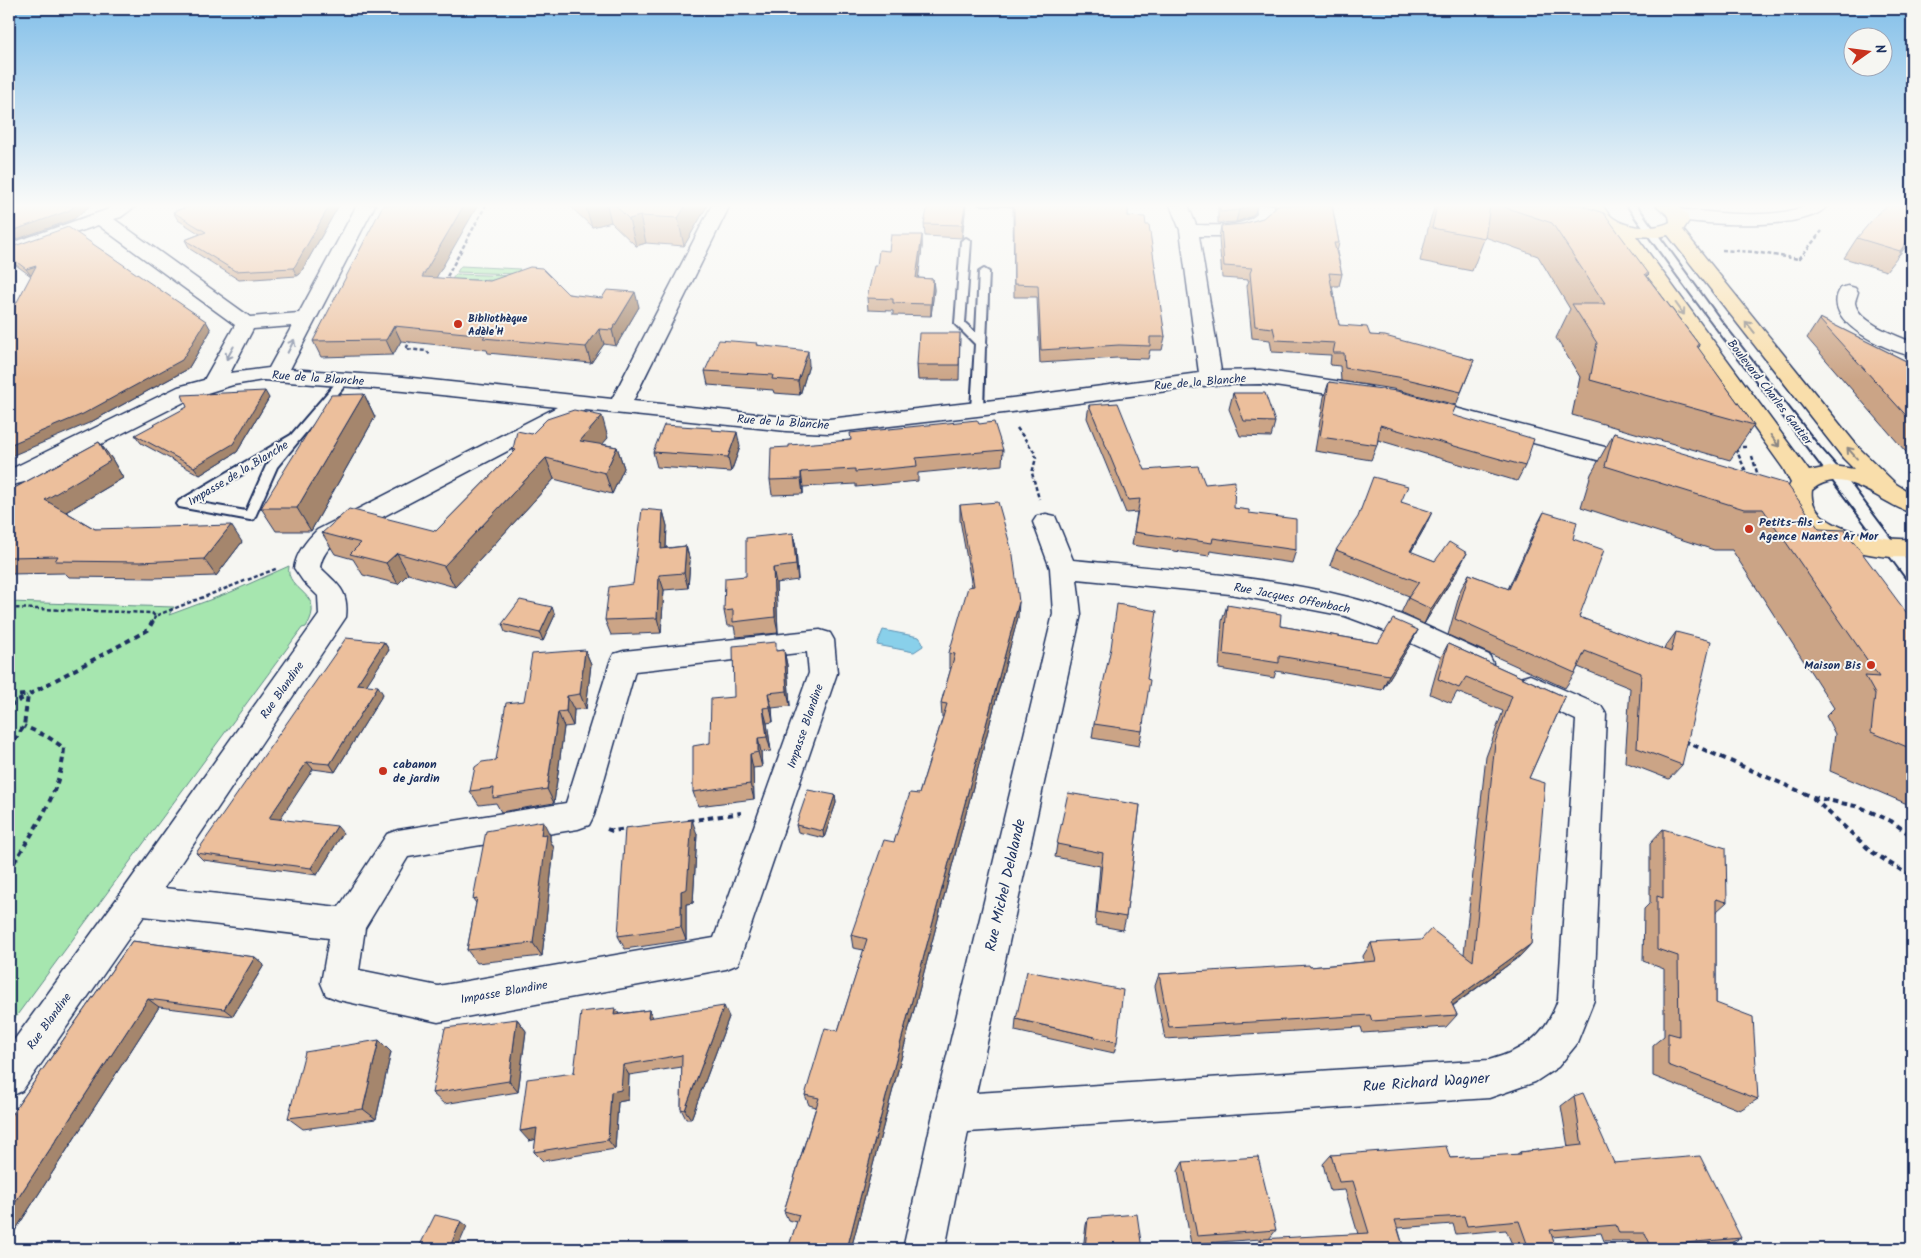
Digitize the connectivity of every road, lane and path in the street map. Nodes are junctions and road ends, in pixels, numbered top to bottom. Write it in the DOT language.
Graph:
graph roads {
  1 [pos="164,264"];
  2 [pos="335,264"];
  3 [pos="454,264"];
  4 [pos="691,264"];
  5 [pos="964,264"];
  6 [pos="1195,264"];
  7 [pos="1646,264"];
  8 [pos="1673,264"];
  9 [pos="1708,264"];
  10 [pos="984,272"];
  11 [pos="444,282"];
  12 [pos="1848,292"];
  13 [pos="305,319"];
  14 [pos="246,323"];
  15 [pos="415,333"];
  16 [pos="982,345"];
  17 [pos="1912,350"];
  18 [pos="431,356"];
  19 [pos="277,374"];
  20 [pos="1211,378"];
  21 [pos="344,380"];
  22 [pos="213,383"];
  23 [pos="581,403"];
  24 [pos="1012,405"];
  25 [pos="618,407"];
  26 [pos="978,409"];
  27 [pos="297,437"];
  28 [pos="1749,447"];
  29 [pos="1657,467"];
  30 [pos="1837,475"];
  31 [pos="9,478"];
  32 [pos="1886,488"];
  33 [pos="1802,493"];
  34 [pos="1764,494"];
  35 [pos="1912,505"];
  36 [pos="1046,522"];
  37 [pos="1823,527"];
  38 [pos="1902,549"];
  39 [pos="309,556"];
  40 [pos="1863,566"];
  41 [pos="1063,568"];
  42 [pos="1912,576"];
  43 [pos="9,608"];
  44 [pos="155,616"];
  45 [pos="28,695"];
  46 [pos="9,696"];
  47 [pos="9,706"];
  48 [pos="1591,714"];
  49 [pos="24,726"];
  50 [pos="1683,740"];
  51 [pos="9,748"];
  52 [pos="1813,797"];
  53 [pos="776,808"];
  54 [pos="578,815"];
  55 [pos="678,822"];
  56 [pos="631,829"];
  57 [pos="1912,836"];
  58 [pos="9,871"];
  59 [pos="1912,877"];
  60 [pos="136,900"];
  61 [pos="348,924"];
  62 [pos="9,1078"];
  63 [pos="952,1114"];
  64 [pos="924,1249"];
  1 -- 14 [label="street"];
  2 -- 13 [label="street"];
  3 -- 11 [label="path"];
  4 -- 25 [label="street"];
  5 -- 16 [label="lane"];
  6 -- 20 [label="street"];
  7 -- 33 [label="main road, Boulevard Charles Gautier, one-way"];
  8 -- 30 [label="lane, Boulevard Charles Gautier"];
  32 -- 9 [label="main road, Boulevard Charles Gautier, one-way"];
  10 -- 16 [label="lane"];
  12 -- 17 [label="street"];
  13 -- 14 [label="street"];
  19 -- 13 [label="street, one-way"];
  14 -- 22 [label="street, one-way"];
  15 -- 18 [label="path"];
  16 -- 26 [label="lane"];
  19 -- 21 [label="street, Rue de la Blanche"];
  19 -- 22 [label="street, Rue de la Blanche"];
  20 -- 24 [label="street, Rue de la Blanche"];
  20 -- 29 [label="street, Rue de la Blanche"];
  21 -- 23 [label="street, Rue de la Blanche"];
  21 -- 27 [label="lane, Impasse de la Blanche"];
  22 -- 31 [label="street, Rue de la Blanche"];
  23 -- 25 [label="street, Rue de la Blanche"];
  23 -- 39 [label="street"];
  24 -- 26 [label="street, Rue de la Blanche"];
  24 -- 36 [label="path"];
  25 -- 26 [label="street, Rue de la Blanche"];
  27 -- 27 [label="lane, Impasse de la Blanche"];
  28 -- 34 [label="path"];
  30 -- 32 [label="main road"];
  30 -- 33 [label="main road"];
  30 -- 38 [label="lane, Boulevard Charles Gautier"];
  32 -- 35 [label="main road"];
  33 -- 34 [label="street"];
  33 -- 37 [label="main road, Boulevard Charles Gautier"];
  36 -- 41 [label="street, Rue Michel Delalande"];
  37 -- 38 [label="main road"];
  37 -- 40 [label="main road"];
  38 -- 42 [label="lane, Boulevard Charles Gautier"];
  39 -- 44 [label="path"];
  39 -- 60 [label="street, Rue Blandine"];
  41 -- 48 [label="street, Rue Jacques Offenbach"];
  41 -- 63 [label="street, Rue Michel Delalande"];
  43 -- 44 [label="path"];
  44 -- 45 [label="path"];
  45 -- 46 [label="path"];
  45 -- 47 [label="path"];
  45 -- 49 [label="path"];
  48 -- 63 [label="street, Rue Richard Wagner"];
  49 -- 51 [label="path"];
  49 -- 58 [label="path"];
  50 -- 52 [label="path"];
  52 -- 57 [label="path"];
  52 -- 59 [label="path"];
  53 -- 54 [label="street, Impasse Blandine"];
  53 -- 55 [label="path"];
  53 -- 61 [label="street, Impasse Blandine"];
  54 -- 56 [label="path"];
  54 -- 61 [label="street, Impasse Blandine"];
  60 -- 61 [label="street"];
  60 -- 62 [label="street, Rue Blandine"];
  63 -- 64 [label="street, Rue Michel Delalande"];
}
